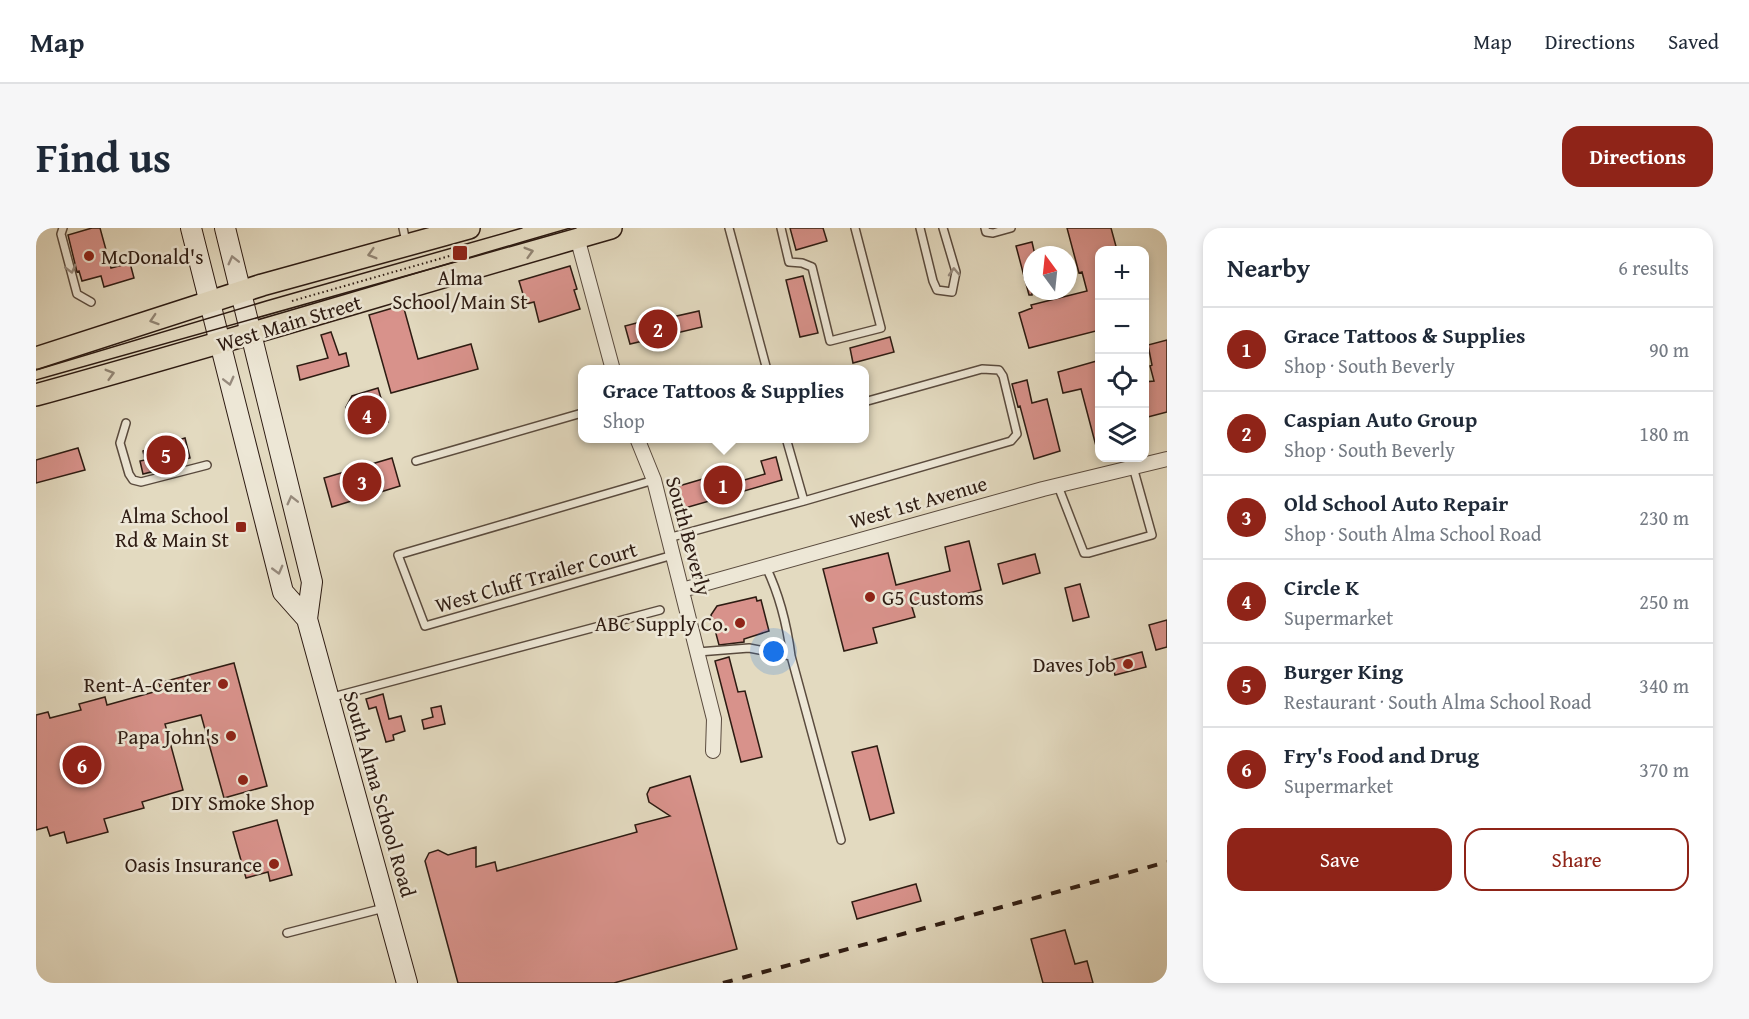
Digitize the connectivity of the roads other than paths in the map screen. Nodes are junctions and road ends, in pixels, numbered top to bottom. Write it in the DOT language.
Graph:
graph roads {
  1 [pos="63,228"];
  2 [pos="191,228"];
  3 [pos="225,228"];
  4 [pos="469,228"];
  5 [pos="610,228"];
  6 [pos="729,228"];
  7 [pos="781,228"];
  8 [pos="855,228"];
  9 [pos="920,228"];
  10 [pos="944,228"];
  11 [pos="985,228"];
  12 [pos="1011,228"];
  13 [pos="405,236"];
  14 [pos="578,237"];
  15 [pos="241,292"];
  16 [pos="92,302"];
  17 [pos="210,302"];
  18 [pos="217,334"];
  19 [pos="252,334"];
  20 [pos="36,358"];
  21 [pos="612,365"];
  22 [pos="766,365"];
  23 [pos="36,395"];
  24 [pos="869,401"];
  25 [pos="578,414"];
  26 [pos="126,423"];
  27 [pos="639,443"];
  28 [pos="787,443"];
  29 [pos="1167,459"];
  30 [pos="416,461"];
  31 [pos="207,465"];
  32 [pos="1133,467"];
  33 [pos="654,480"];
  34 [pos="1058,486"];
  35 [pos="804,501"];
  36 [pos="668,538"];
  37 [pos="673,555"];
  38 [pos="766,566"];
  39 [pos="682,590"];
  40 [pos="660,610"];
  41 [pos="307,619"];
  42 [pos="698,652"];
  43 [pos="791,656"];
  44 [pos="327,698"];
  45 [pos="713,751"];
  46 [pos="841,840"];
  47 [pos="386,907"];
  48 [pos="287,933"];
  49 [pos="406,983"];
  1 -- 16 [label="lane, one-way"];
  2 -- 17 [label="main road, South Alma School Road"];
  15 -- 3 [label="main road, South Alma School Road, one-way"];
  4 -- 13 [label="main road, West Main Street"];
  5 -- 14 [label="main road, West Main Street"];
  6 -- 22 [label="lane"];
  7 -- 8 [label="lane"];
  9 -- 10 [label="lane, one-way"];
  11 -- 12 [label="lane"];
  13 -- 15 [label="main road, West Main Street, one-way"];
  19 -- 14 [label="main road, West Main Street, one-way"];
  14 -- 21 [label="street"];
  15 -- 17 [label="main road, West Main Street"];
  15 -- 19 [label="main road, South Alma School Road"];
  17 -- 18 [label="main road, South Alma School Road"];
  17 -- 20 [label="main road, West Main Street, one-way"];
  18 -- 19 [label="main road, West Main Street"];
  23 -- 18 [label="main road, West Main Street, one-way"];
  18 -- 41 [label="main road, South Alma School Road, one-way"];
  41 -- 19 [label="main road, South Alma School Road, one-way"];
  24 -- 35 [label="lane"];
  25 -- 30 [label="lane"];
  26 -- 31 [label="lane"];
  27 -- 33 [label="street, South Beverly"];
  28 -- 35 [label="lane"];
  29 -- 32 [label="street, West 1st Avenue"];
  32 -- 34 [label="street, West 1st Avenue"];
  32 -- 34 [label="lane"];
  33 -- 36 [label="street, South Beverly"];
  33 -- 37 [label="lane, West Cluff Trailer Court"];
  34 -- 38 [label="street, West 1st Avenue"];
  35 -- 36 [label="lane"];
  36 -- 37 [label="street, South Beverly"];
  37 -- 39 [label="street, South Beverly"];
  38 -- 39 [label="street, West 1st Avenue"];
  38 -- 43 [label="lane"];
  39 -- 42 [label="street, South Beverly"];
  40 -- 44 [label="lane"];
  41 -- 44 [label="main road, South Alma School Road"];
  42 -- 43 [label="lane"];
  42 -- 45 [label="street, South Beverly"];
  43 -- 46 [label="lane"];
  44 -- 47 [label="main road, South Alma School Road"];
  47 -- 48 [label="lane"];
  47 -- 49 [label="main road, South Alma School Road"];
}
